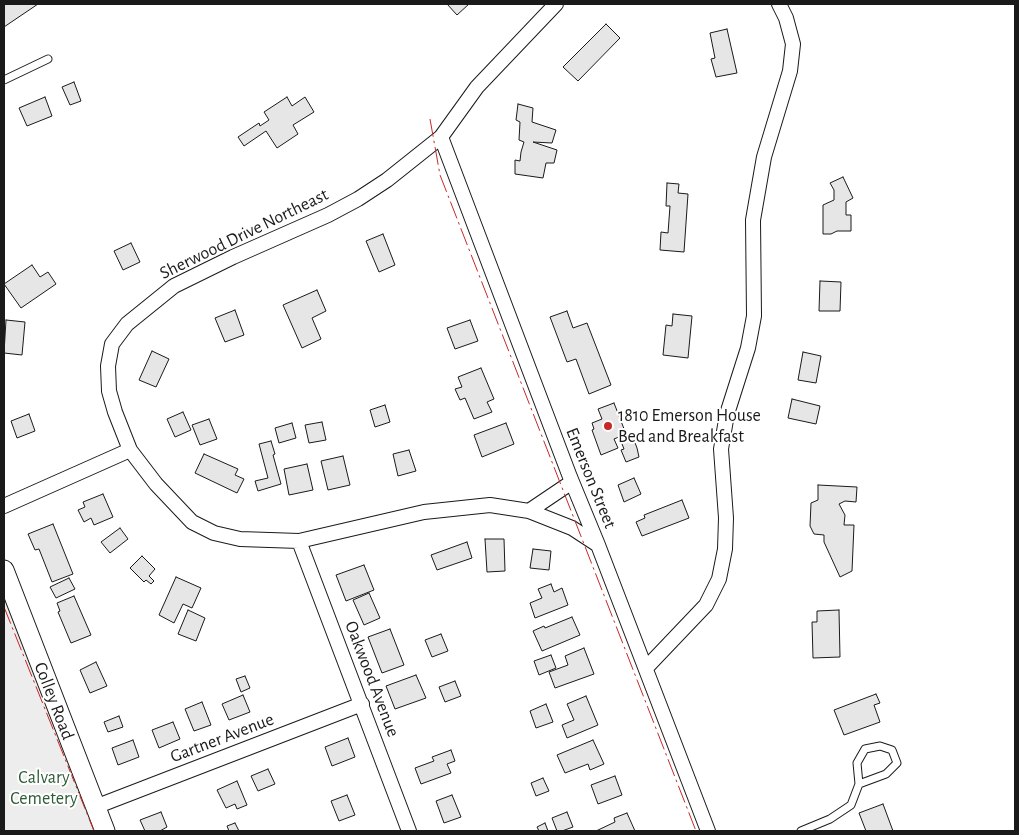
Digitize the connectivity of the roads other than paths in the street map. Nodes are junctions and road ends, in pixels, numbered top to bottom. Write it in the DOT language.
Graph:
graph roads {
  1 [pos="556,4"];
  2 [pos="779,4"];
  3 [pos="48,59"];
  4 [pos="4,80"];
  5 [pos="441,137"];
  6 [pos="130,450"];
  7 [pos="572,482"];
  8 [pos="4,506"];
  9 [pos="529,511"];
  10 [pos="299,541"];
  11 [pos="598,545"];
  12 [pos="4,570"];
  13 [pos="646,668"];
  14 [pos="362,704"];
  15 [pos="859,784"];
  16 [pos="95,806"];
  17 [pos="105,831"];
  18 [pos="409,831"];
  19 [pos="708,831"];
  20 [pos="801,831"];
  1 -- 5 [label="street, Sherwood Drive Northeast"];
  2 -- 13 [label="street"];
  3 -- 4 [label="lane"];
  5 -- 6 [label="street, Sherwood Drive Northeast"];
  5 -- 7 [label="street, Emerson Street"];
  6 -- 8 [label="street"];
  6 -- 10 [label="street, Sherwood Drive Northeast"];
  7 -- 9 [label="street"];
  7 -- 11 [label="street, Emerson Street"];
  9 -- 10 [label="street, Sherwood Drive Northeast"];
  9 -- 11 [label="street, Sherwood Drive Northeast"];
  10 -- 14 [label="street, Oakwood Avenue"];
  11 -- 13 [label="street, Emerson Street"];
  12 -- 16 [label="street, Colley Road"];
  13 -- 19 [label="street, Emerson Street"];
  14 -- 16 [label="street, Gartner Avenue"];
  14 -- 18 [label="street, Oakwood Avenue"];
  15 -- 15 [label="lane"];
  15 -- 20 [label="lane"];
  16 -- 17 [label="street, Colley Road"];
}
